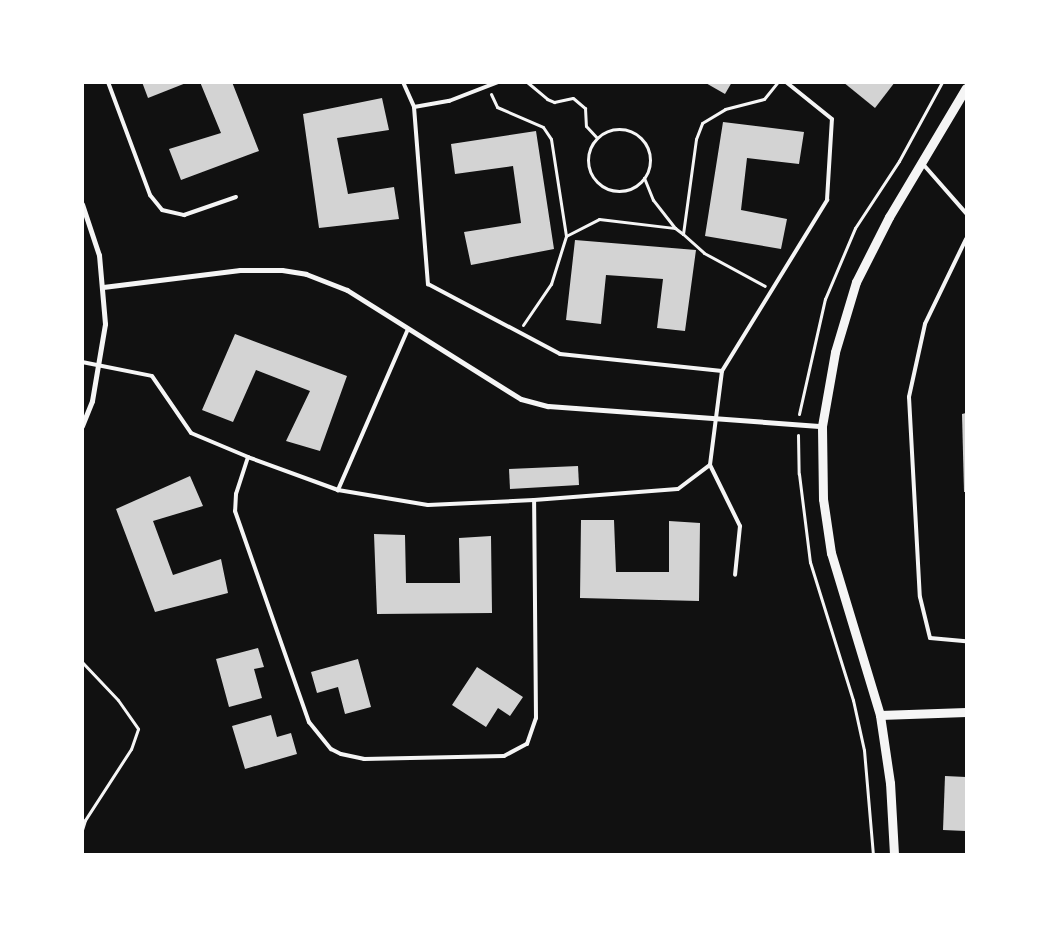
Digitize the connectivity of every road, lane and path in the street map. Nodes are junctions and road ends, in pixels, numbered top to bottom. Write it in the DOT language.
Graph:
graph roads {
  1 [pos="108,82"];
  2 [pos="403,82"];
  3 [pos="498,82"];
  4 [pos="527,82"];
  5 [pos="777,82"];
  6 [pos="786,82"];
  7 [pos="942,82"];
  8 [pos="487,87"];
  9 [pos="966,88"];
  10 [pos="414,107"];
  11 [pos="597,138"];
  12 [pos="922,163"];
  13 [pos="644,178"];
  14 [pos="236,197"];
  15 [pos="82,204"];
  16 [pos="966,213"];
  17 [pos="675,228"];
  18 [pos="683,234"];
  19 [pos="566,236"];
  20 [pos="966,239"];
  21 [pos="103,286"];
  22 [pos="772,290"];
  23 [pos="408,329"];
  24 [pos="518,332"];
  25 [pos="82,362"];
  26 [pos="100,364"];
  27 [pos="722,371"];
  28 [pos="718,417"];
  29 [pos="798,424"];
  30 [pos="82,426"];
  31 [pos="822,426"];
  32 [pos="248,457"];
  33 [pos="710,465"];
  34 [pos="338,490"];
  35 [pos="534,500"];
  36 [pos="735,575"];
  37 [pos="966,641"];
  38 [pos="82,662"];
  39 [pos="966,712"];
  40 [pos="880,715"];
  41 [pos="82,830"];
  42 [pos="873,854"];
  43 [pos="894,854"];
  1 -- 14 [label="lane"];
  2 -- 10 [label="lane"];
  3 -- 8 [label="lane"];
  4 -- 11 [label="path"];
  5 -- 18 [label="path"];
  6 -- 22 [label="lane"];
  7 -- 29 [label="path"];
  8 -- 10 [label="lane"];
  8 -- 19 [label="path"];
  9 -- 12 [label="street"];
  10 -- 24 [label="lane"];
  11 -- 13 [label="path"];
  11 -- 13 [label="path"];
  12 -- 16 [label="lane"];
  12 -- 31 [label="street"];
  13 -- 17 [label="path"];
  15 -- 21 [label="street"];
  17 -- 18 [label="path"];
  17 -- 19 [label="path"];
  18 -- 22 [label="path"];
  19 -- 24 [label="path"];
  20 -- 37 [label="lane"];
  21 -- 23 [label="street"];
  21 -- 26 [label="street"];
  22 -- 27 [label="lane"];
  23 -- 28 [label="street"];
  23 -- 34 [label="lane"];
  24 -- 27 [label="lane"];
  25 -- 26 [label="lane"];
  26 -- 30 [label="street"];
  26 -- 32 [label="lane"];
  27 -- 28 [label="lane"];
  28 -- 29 [label="street"];
  28 -- 33 [label="lane"];
  29 -- 31 [label="street"];
  29 -- 42 [label="path"];
  31 -- 40 [label="street"];
  32 -- 34 [label="lane"];
  32 -- 35 [label="lane"];
  33 -- 35 [label="lane"];
  33 -- 36 [label="lane"];
  34 -- 35 [label="lane"];
  38 -- 41 [label="path"];
  39 -- 40 [label="street"];
  40 -- 43 [label="street"];
}
